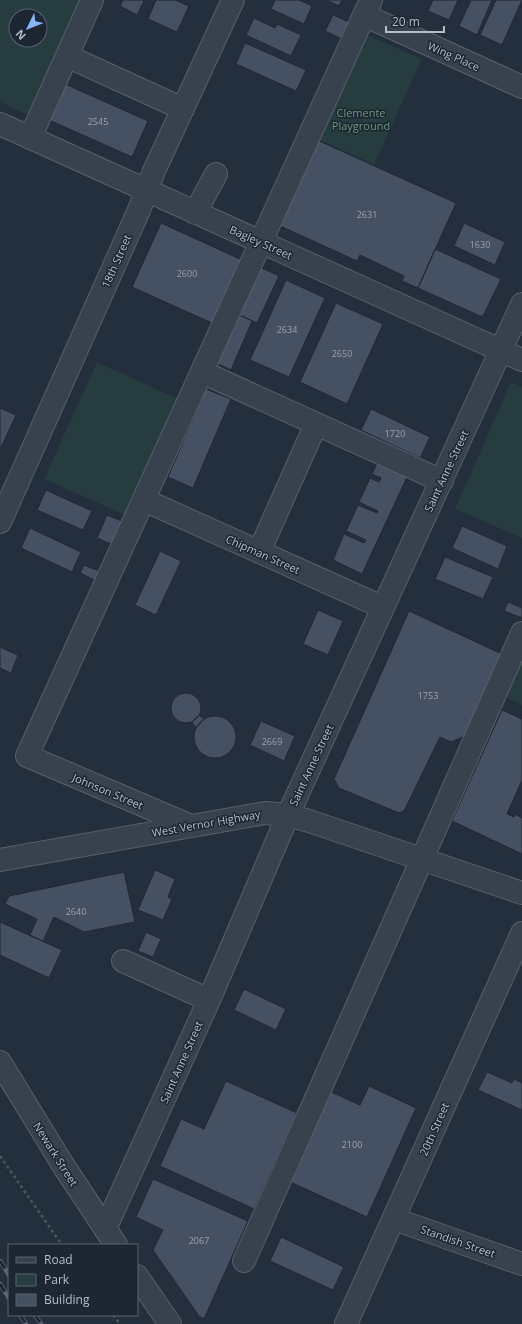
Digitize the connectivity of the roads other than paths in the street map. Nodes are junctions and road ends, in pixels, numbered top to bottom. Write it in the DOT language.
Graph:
graph roads {
  1 [pos="92,0"];
  2 [pos="233,0"];
  3 [pos="368,8"];
  4 [pos="67,56"];
  5 [pos="522,87"];
  6 [pos="183,109"];
  7 [pos="0,124"];
  8 [pos="30,138"];
  9 [pos="216,174"];
  10 [pos="147,190"];
  11 [pos="195,213"];
  12 [pos="261,242"];
  13 [pos="522,304"];
  14 [pos="501,351"];
  15 [pos="522,360"];
  16 [pos="202,372"];
  17 [pos="316,424"];
  18 [pos="442,481"];
  19 [pos="144,500"];
  20 [pos="0,522"];
  21 [pos="259,552"];
  22 [pos="382,607"];
  23 [pos="522,633"];
  24 [pos="288,815"];
  25 [pos="189,826"];
  26 [pos="422,859"];
  27 [pos="0,860"];
  28 [pos="522,893"];
  29 [pos="522,933"];
  30 [pos="123,961"];
  31 [pos="209,1000"];
  32 [pos="0,1062"];
  33 [pos="394,1219"];
  34 [pos="110,1237"];
  35 [pos="244,1261"];
  36 [pos="522,1264"];
  37 [pos="138,1277"];
  38 [pos="170,1324"];
  39 [pos="346,1324"];
  1 -- 4 [label="street"];
  2 -- 6 [label="street, 18th Street"];
  3 -- 5 [label="street, Wing Place"];
  3 -- 12 [label="street"];
  4 -- 6 [label="street"];
  4 -- 8 [label="street"];
  6 -- 10 [label="street, 18th Street"];
  7 -- 8 [label="street, Bagley Street"];
  8 -- 10 [label="street, Bagley Street"];
  9 -- 11 [label="street"];
  10 -- 11 [label="street, Bagley Street"];
  10 -- 20 [label="street, 18th Street"];
  11 -- 12 [label="street, Bagley Street"];
  12 -- 14 [label="street, Bagley Street"];
  12 -- 16 [label="street"];
  13 -- 14 [label="street, Saint Anne Street"];
  14 -- 15 [label="street, Bagley Street"];
  14 -- 18 [label="street, Saint Anne Street"];
  16 -- 17 [label="street"];
  16 -- 19 [label="street"];
  17 -- 18 [label="street"];
  17 -- 21 [label="street"];
  18 -- 22 [label="street, Saint Anne Street"];
  19 -- 21 [label="street, Chipman Street"];
  19 -- 25 [label="street, Johnson Street"];
  21 -- 22 [label="street, Chipman Street"];
  22 -- 24 [label="street, Saint Anne Street"];
  23 -- 26 [label="street"];
  24 -- 25 [label="street, West Vernor Highway"];
  24 -- 26 [label="street, West Vernor Highway"];
  24 -- 31 [label="street, Saint Anne Street"];
  25 -- 27 [label="street, West Vernor Highway"];
  26 -- 28 [label="street, West Vernor Highway"];
  26 -- 35 [label="street"];
  29 -- 33 [label="street, 20th Street"];
  30 -- 31 [label="street"];
  31 -- 34 [label="street, Saint Anne Street"];
  32 -- 34 [label="street, Newark Street"];
  33 -- 36 [label="street, Standish Street"];
  33 -- 39 [label="street, 20th Street"];
  37 -- 38 [label="street"];
}
